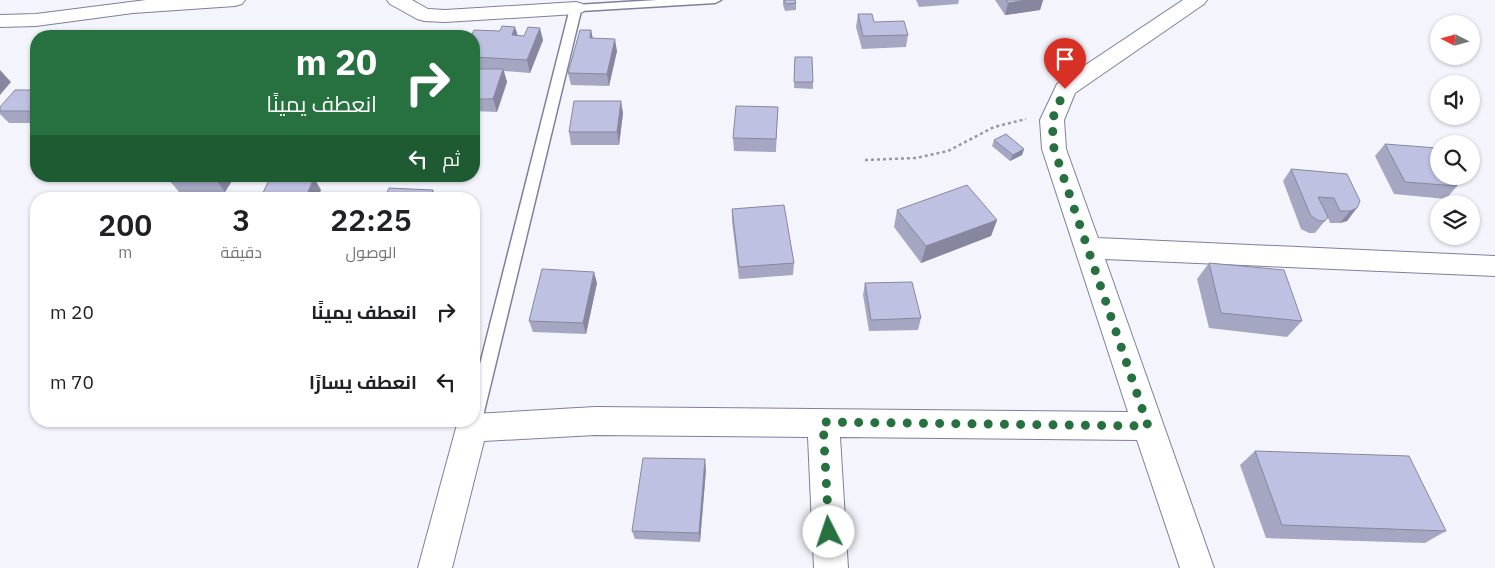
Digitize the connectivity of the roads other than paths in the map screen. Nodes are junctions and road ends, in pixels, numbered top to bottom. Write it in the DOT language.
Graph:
graph roads {
  1 [pos="55,0"];
  2 [pos="235,0"];
  3 [pos="397,0"];
  4 [pos="715,0"];
  5 [pos="1197,0"];
  6 [pos="576,8"];
  7 [pos="36,20"];
  8 [pos="0,21"];
  9 [pos="1088,248"];
  10 [pos="1495,266"];
  11 [pos="480,395"];
  12 [pos="823,422"];
  13 [pos="480,423"];
  14 [pos="1148,426"];
  15 [pos="472,427"];
  16 [pos="435,568"];
  17 [pos="832,568"];
  18 [pos="1197,568"];
  1 -- 7 [label="street"];
  2 -- 7 [label="street"];
  3 -- 6 [label="street"];
  4 -- 6 [label="lane"];
  5 -- 9 [label="street"];
  6 -- 11 [label="lane"];
  7 -- 8 [label="street"];
  9 -- 10 [label="street"];
  9 -- 14 [label="street"];
  12 -- 13 [label="street"];
  12 -- 14 [label="street"];
  12 -- 17 [label="street"];
  14 -- 18 [label="street"];
  15 -- 16 [label="street"];
}
